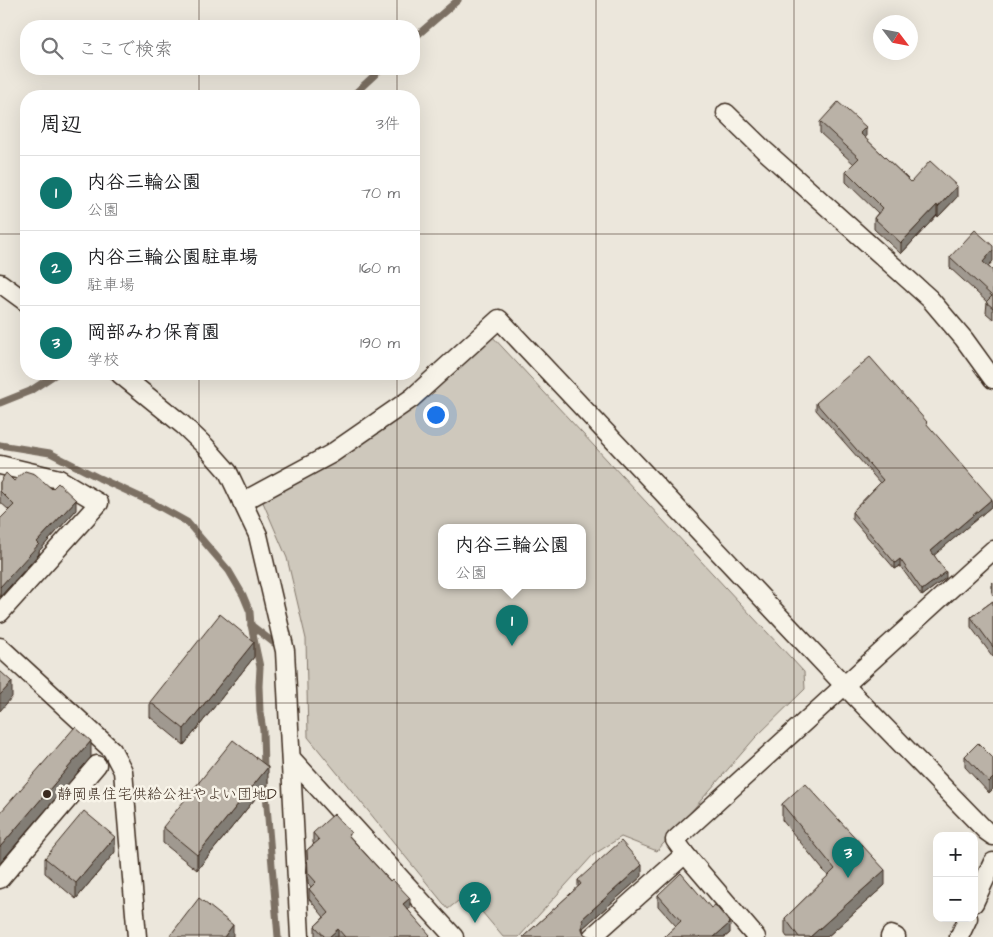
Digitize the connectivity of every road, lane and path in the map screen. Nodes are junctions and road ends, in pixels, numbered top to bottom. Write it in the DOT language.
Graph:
graph roads {
  1 [pos="726,113"];
  2 [pos="0,283"];
  3 [pos="20,298"];
  4 [pos="993,378"];
  5 [pos="127,380"];
  6 [pos="0,465"];
  7 [pos="242,502"];
  8 [pos="993,550"];
  9 [pos="0,614"];
  10 [pos="0,647"];
  11 [pos="845,686"];
  12 [pos="291,758"];
  13 [pos="96,765"];
  14 [pos="993,836"];
  15 [pos="685,854"];
  16 [pos="993,862"];
  17 [pos="0,879"];
  18 [pos="978,894"];
  19 [pos="966,922"];
  20 [pos="599,935"];
  21 [pos="137,937"];
  22 [pos="300,937"];
  23 [pos="454,937"];
  24 [pos="756,937"];
  25 [pos="890,937"];
  26 [pos="896,937"];
  27 [pos="959,937"];
  1 -- 4 [label="street"];
  2 -- 3 [label="street"];
  5 -- 7 [label="street"];
  6 -- 9 [label="street"];
  7 -- 11 [label="street"];
  7 -- 12 [label="street"];
  8 -- 11 [label="street"];
  10 -- 21 [label="street"];
  11 -- 14 [label="street"];
  11 -- 15 [label="street"];
  12 -- 22 [label="street"];
  12 -- 23 [label="street"];
  13 -- 17 [label="street"];
  15 -- 20 [label="street"];
  15 -- 24 [label="street"];
  16 -- 18 [label="street"];
  19 -- 27 [label="street"];
  25 -- 26 [label="street"];
}
